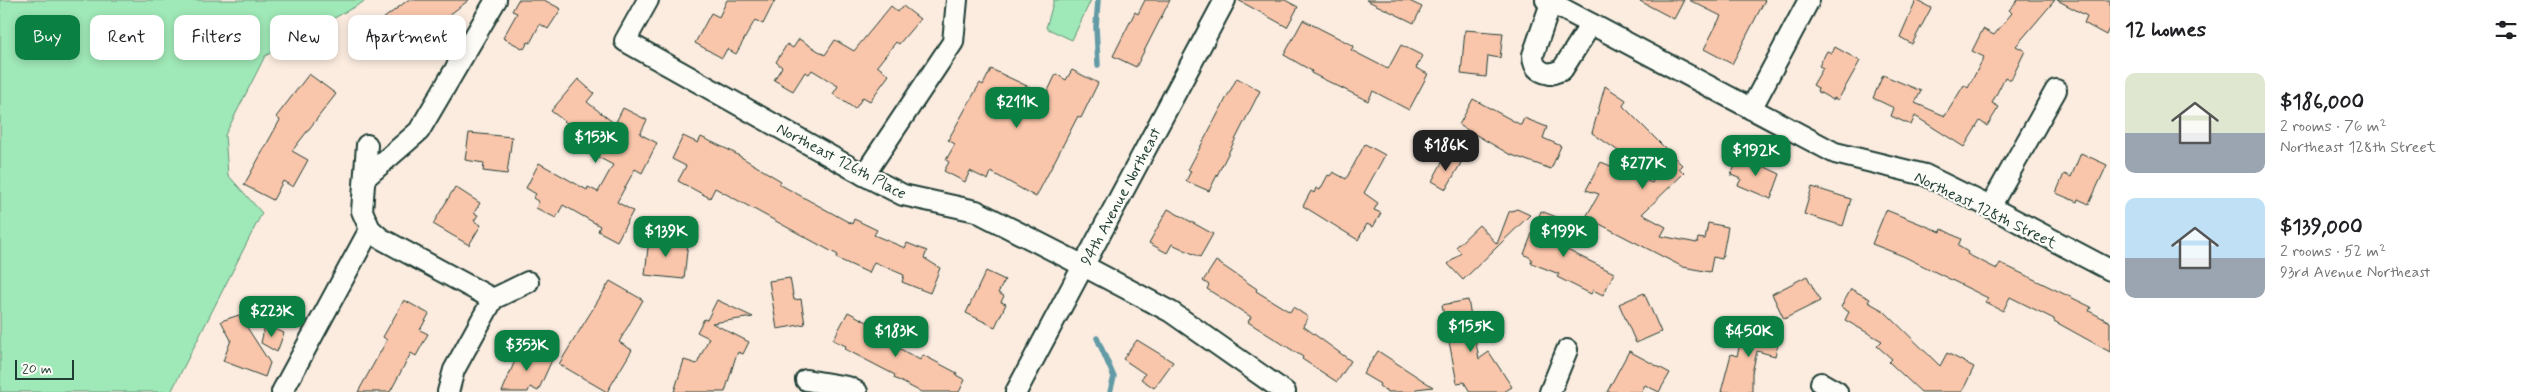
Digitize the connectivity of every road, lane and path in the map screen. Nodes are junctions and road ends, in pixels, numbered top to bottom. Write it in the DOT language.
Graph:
graph roads {
  1 [pos="496,0"];
  2 [pos="648,0"];
  3 [pos="957,0"];
  4 [pos="1225,0"];
  5 [pos="1809,0"];
  6 [pos="1549,2"];
  7 [pos="1591,24"];
  8 [pos="2056,90"];
  9 [pos="1751,109"];
  10 [pos="367,144"];
  11 [pos="864,175"];
  12 [pos="364,178"];
  13 [pos="1990,207"];
  14 [pos="370,229"];
  15 [pos="1082,266"];
  16 [pos="2110,270"];
  17 [pos="528,282"];
  18 [pos="493,298"];
  19 [pos="1567,350"];
  20 [pos="806,380"];
  21 [pos="282,392"];
  22 [pos="448,392"];
  23 [pos="857,392"];
  24 [pos="1016,392"];
  25 [pos="1285,392"];
  26 [pos="1550,392"];
  1 -- 12 [label="street"];
  2 -- 11 [label="street, Northeast 126th Place"];
  3 -- 11 [label="street"];
  4 -- 15 [label="street, 94th Avenue Northeast"];
  5 -- 9 [label="street"];
  6 -- 7 [label="street, Northeast 128th Street"];
  6 -- 7 [label="street, Northeast 128th Street"];
  7 -- 9 [label="street, Northeast 128th Street"];
  8 -- 13 [label="street"];
  9 -- 13 [label="street, Northeast 128th Street"];
  10 -- 12 [label="street"];
  11 -- 15 [label="street, Northeast 126th Place"];
  12 -- 14 [label="street"];
  13 -- 16 [label="street, Northeast 128th Street"];
  14 -- 18 [label="street"];
  14 -- 21 [label="street"];
  15 -- 24 [label="street, 94th Avenue Northeast"];
  15 -- 25 [label="street, Northeast 126th Place"];
  17 -- 18 [label="street"];
  18 -- 22 [label="street"];
  19 -- 26 [label="street"];
  20 -- 23 [label="street"];
}
